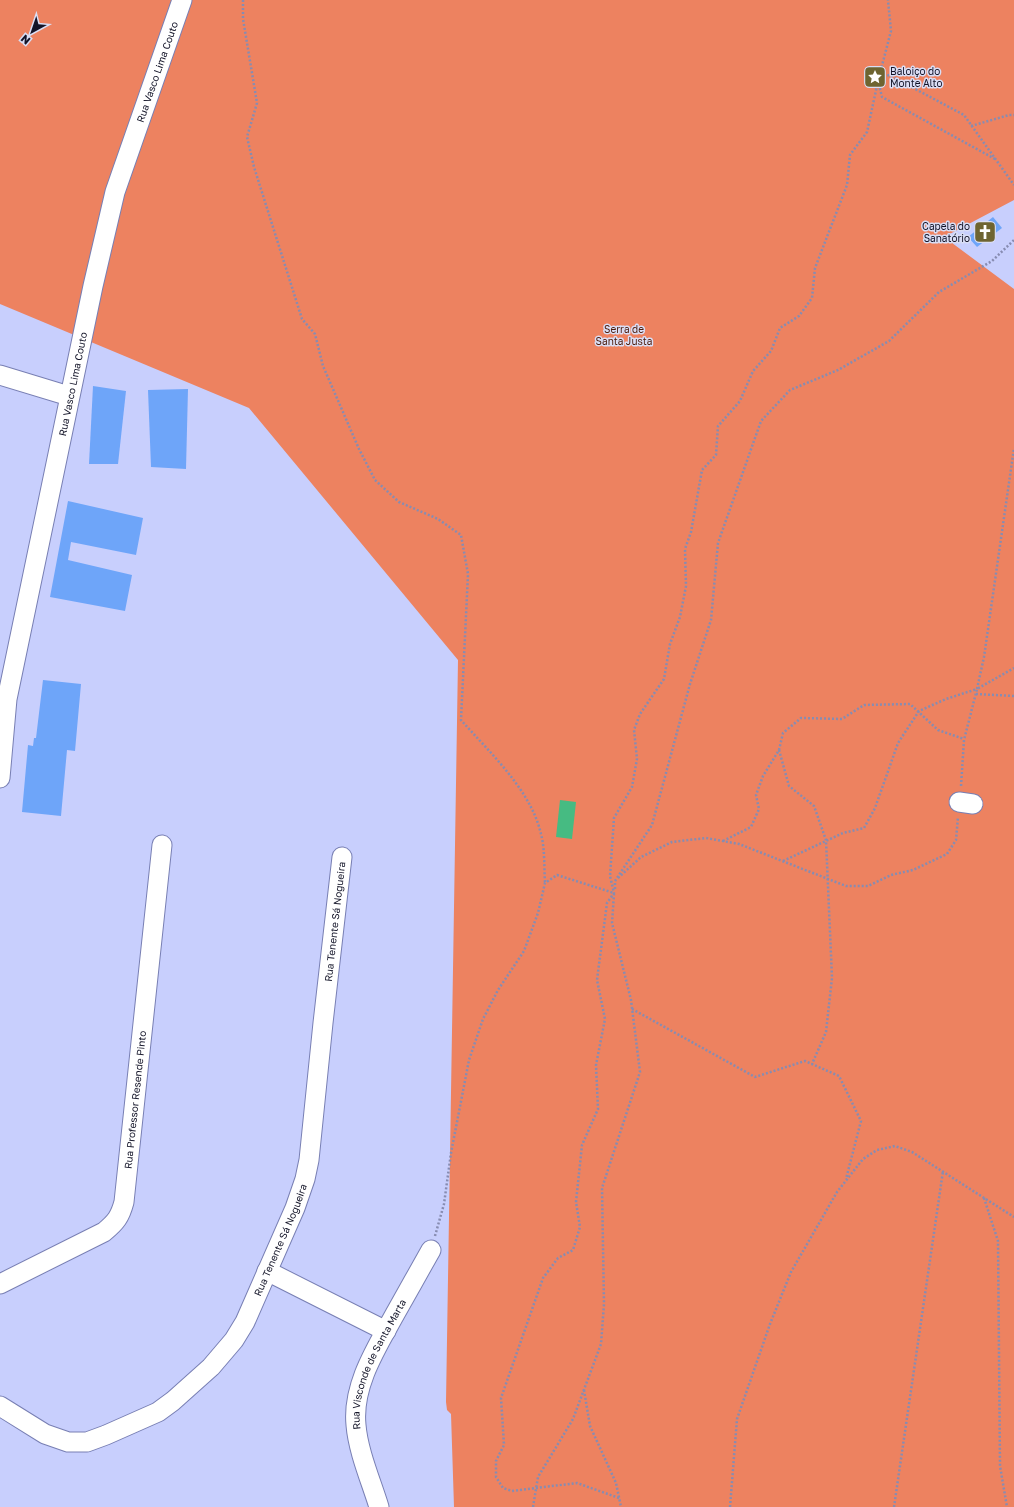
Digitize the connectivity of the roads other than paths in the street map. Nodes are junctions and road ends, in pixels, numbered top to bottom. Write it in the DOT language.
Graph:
graph roads {
  1 [pos="182,0"];
  2 [pos="0,375"];
  3 [pos="69,396"];
  4 [pos="4,703"];
  5 [pos="1,764"];
  6 [pos="162,845"];
  7 [pos="342,857"];
  8 [pos="431,1250"];
  9 [pos="267,1271"];
  10 [pos="0,1284"];
  11 [pos="386,1332"];
  12 [pos="0,1406"];
  13 [pos="379,1507"];
  1 -- 3 [label="street, Rua Vasco Lima Couto"];
  2 -- 3 [label="street"];
  3 -- 4 [label="street, Rua Vasco Lima Couto"];
  4 -- 5 [label="street, Rua Vasco Lima Couto"];
  6 -- 10 [label="street, Rua Professor Resende Pinto"];
  7 -- 9 [label="street, Rua Tenente Sá Nogueira"];
  8 -- 11 [label="street, Rua Visconde de Santa Marta"];
  9 -- 11 [label="street"];
  9 -- 12 [label="street, Rua Tenente Sá Nogueira"];
  11 -- 13 [label="street, Rua Visconde de Santa Marta"];
}
